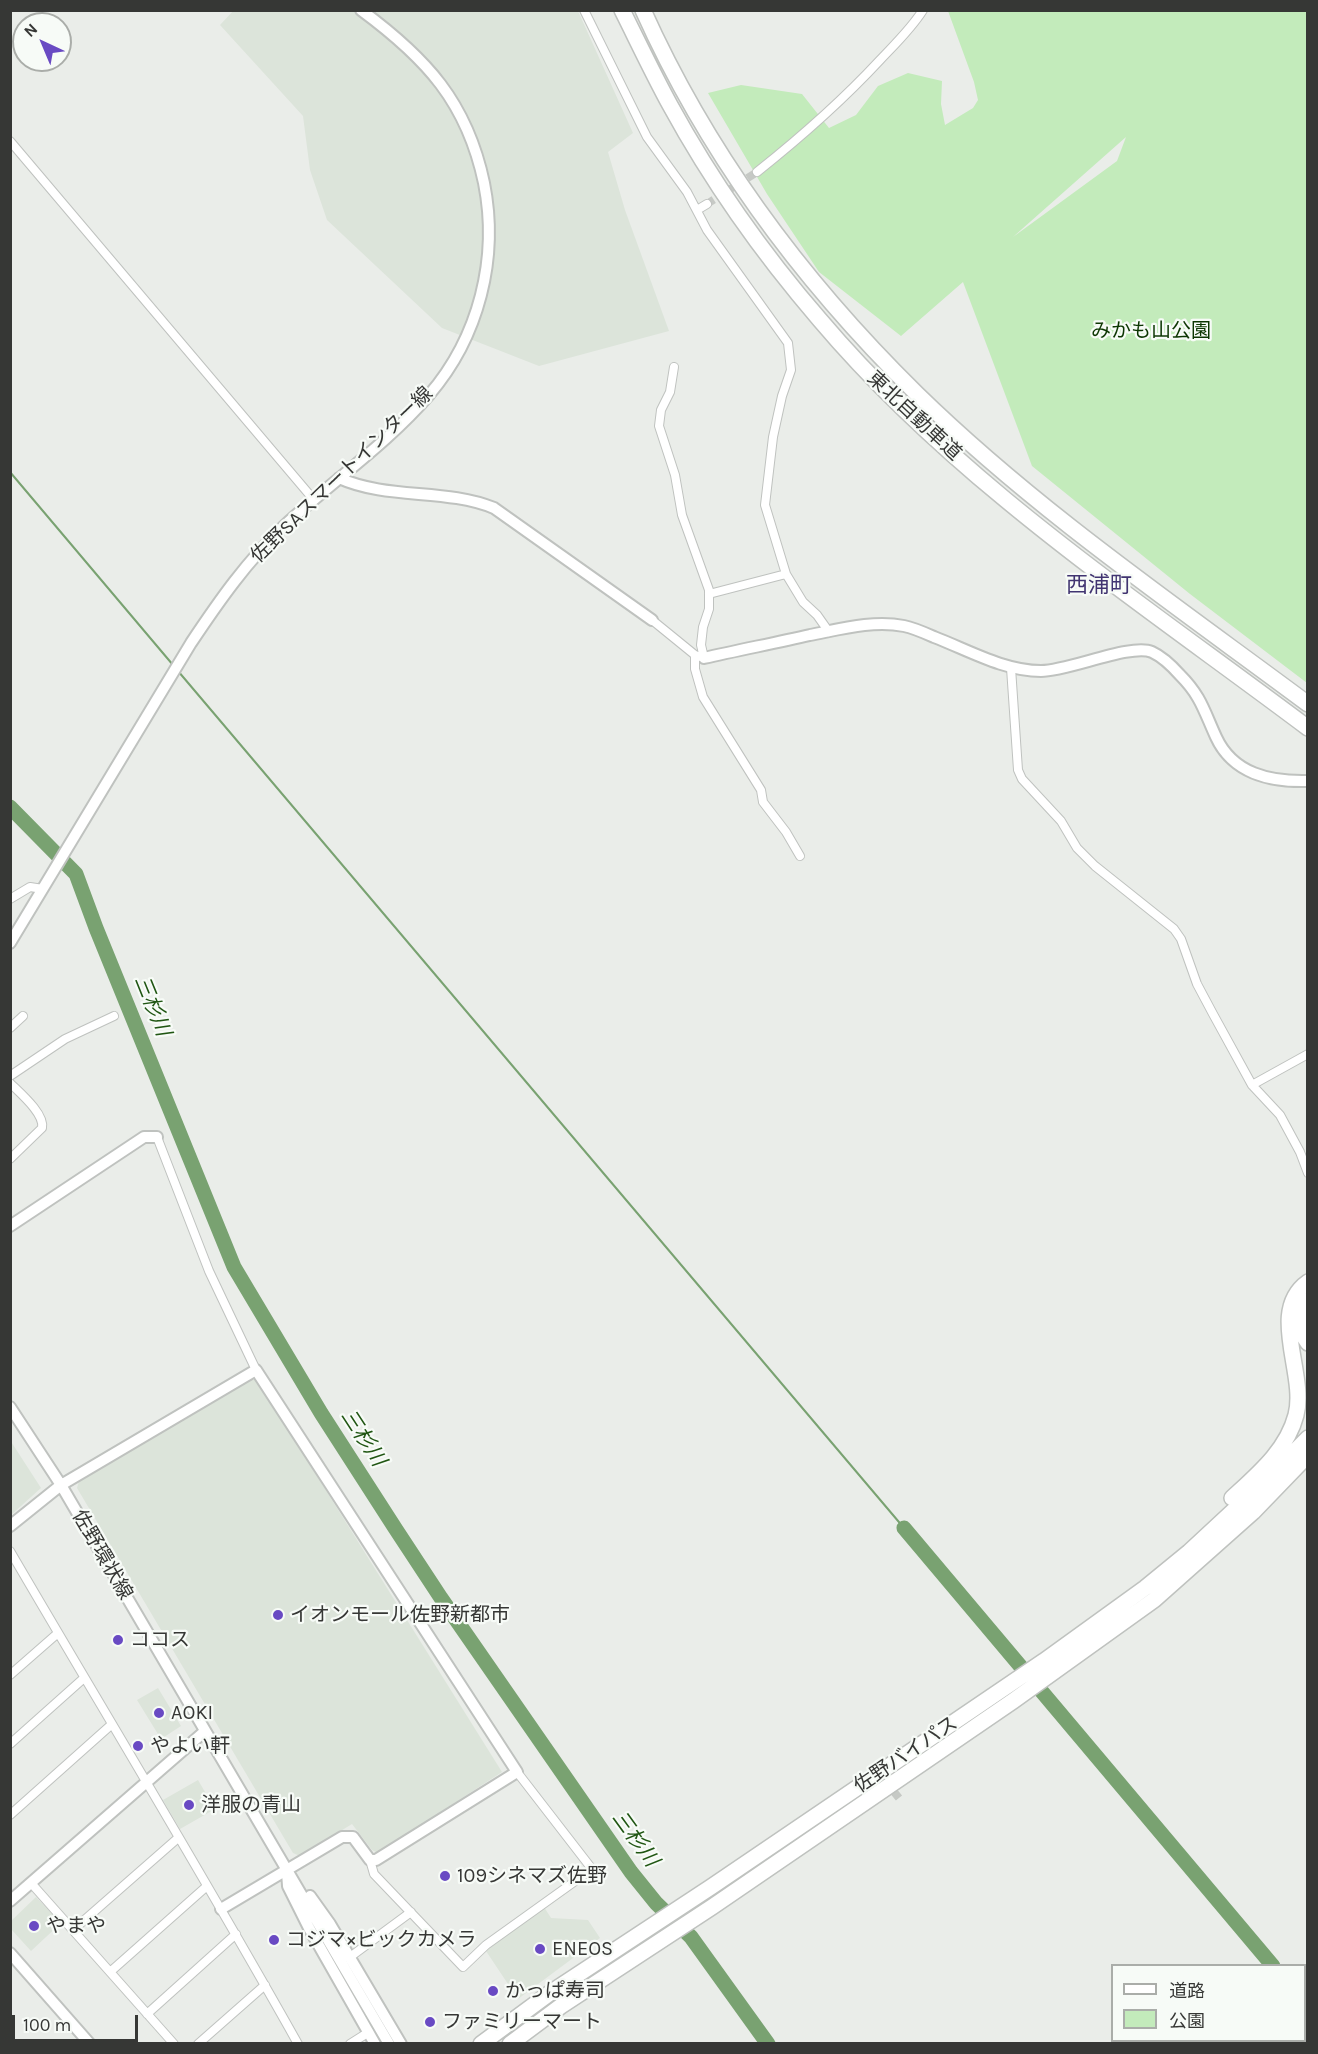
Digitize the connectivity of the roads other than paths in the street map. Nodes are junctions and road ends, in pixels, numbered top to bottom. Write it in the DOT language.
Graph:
graph roads {
  1 [pos="361,10"];
  2 [pos="584,10"];
  3 [pos="622,10"];
  4 [pos="643,10"];
  5 [pos="923,10"];
  6 [pos="10,141"];
  7 [pos="757,172"];
  8 [pos="707,204"];
  9 [pos="697,210"];
  10 [pos="674,367"];
  11 [pos="339,478"];
  12 [pos="314,500"];
  13 [pos="786,574"];
  14 [pos="709,594"];
  15 [pos="652,620"];
  16 [pos="829,632"];
  17 [pos="700,657"];
  18 [pos="1011,668"];
  19 [pos="1308,704"];
  20 [pos="1308,728"];
  21 [pos="1308,781"];
  22 [pos="800,856"];
  23 [pos="43,889"];
  24 [pos="10,899"];
  25 [pos="10,943"];
  26 [pos="23,1016"];
  27 [pos="114,1016"];
  28 [pos="10,1028"];
  29 [pos="1308,1054"];
  30 [pos="10,1076"];
  31 [pos="10,1083"];
  32 [pos="1252,1085"];
  33 [pos="157,1137"];
  34 [pos="10,1159"];
  35 [pos="1308,1173"];
  36 [pos="10,1226"];
  37 [pos="1308,1282"];
  38 [pos="1308,1296"];
  39 [pos="1308,1342"];
  40 [pos="256,1370"];
  41 [pos="10,1407"];
  42 [pos="1308,1438"];
  43 [pos="1308,1455"];
  44 [pos="1308,1466"];
  45 [pos="61,1485"];
  46 [pos="1270,1495"];
  47 [pos="10,1526"];
  48 [pos="10,1551"];
  49 [pos="1145,1588"];
  50 [pos="58,1633"];
  51 [pos="1050,1666"];
  52 [pos="10,1675"];
  53 [pos="84,1678"];
  54 [pos="1009,1694"];
  55 [pos="111,1725"];
  56 [pos="204,1732"];
  57 [pos="10,1744"];
  58 [pos="517,1772"];
  59 [pos="146,1783"];
  60 [pos="10,1815"];
  61 [pos="178,1838"];
  62 [pos="370,1860"];
  63 [pos="287,1869"];
  64 [pos="32,1883"];
  65 [pos="207,1886"];
  66 [pos="10,1901"];
  67 [pos="221,1909"];
  68 [pos="411,1912"];
  69 [pos="73,1930"];
  70 [pos="236,1934"];
  71 [pos="10,1953"];
  72 [pos="350,1957"];
  73 [pos="110,1972"];
  74 [pos="265,1985"];
  75 [pos="147,2014"];
  76 [pos="369,2032"];
  77 [pos="90,2043"];
  78 [pos="174,2043"];
  79 [pos="198,2043"];
  80 [pos="298,2043"];
  81 [pos="350,2043"];
  82 [pos="375,2043"];
  83 [pos="389,2043"];
  84 [pos="401,2043"];
  85 [pos="481,2043"];
  86 [pos="510,2043"];
  1 -- 11 [label="street, 佐野SAスマートインター線"];
  2 -- 9 [label="street"];
  3 -- 20 [label="highway, 東北自動車道"];
  4 -- 19 [label="highway, 東北自動車道"];
  5 -- 7 [label="street"];
  6 -- 12 [label="street"];
  8 -- 9 [label="street"];
  9 -- 13 [label="street"];
  10 -- 14 [label="street"];
  11 -- 12 [label="street, 佐野SAスマートインター線"];
  11 -- 15 [label="street"];
  12 -- 23 [label="street, 佐野SAスマートインター線"];
  13 -- 14 [label="street"];
  13 -- 16 [label="street"];
  14 -- 17 [label="street"];
  15 -- 17 [label="street"];
  16 -- 17 [label="street"];
  16 -- 18 [label="street"];
  17 -- 22 [label="street"];
  18 -- 21 [label="street"];
  18 -- 32 [label="street"];
  23 -- 24 [label="street"];
  23 -- 25 [label="street"];
  26 -- 28 [label="street"];
  27 -- 30 [label="street"];
  29 -- 32 [label="street"];
  31 -- 34 [label="street"];
  32 -- 35 [label="street"];
  33 -- 36 [label="street"];
  33 -- 40 [label="street"];
  37 -- 49 [label="highway"];
  38 -- 39 [label="highway"];
  40 -- 45 [label="street"];
  40 -- 58 [label="street"];
  41 -- 45 [label="street, 佐野環状線"];
  42 -- 49 [label="highway, 佐野バイパス"];
  43 -- 46 [label="highway, 佐野バイパス"];
  44 -- 46 [label="highway"];
  45 -- 47 [label="street"];
  45 -- 56 [label="street, 佐野環状線"];
  46 -- 51 [label="highway, 佐野バイパス"];
  48 -- 50 [label="street"];
  49 -- 51 [label="highway, 佐野バイパス"];
  50 -- 52 [label="street"];
  50 -- 53 [label="street"];
  51 -- 54 [label="highway, 佐野バイパス"];
  53 -- 55 [label="street"];
  53 -- 57 [label="street"];
  54 -- 85 [label="highway, 佐野バイパス"];
  54 -- 86 [label="highway, 佐野バイパス"];
  55 -- 59 [label="street"];
  55 -- 60 [label="street"];
  56 -- 59 [label="street"];
  56 -- 63 [label="street, 佐野環状線"];
  58 -- 62 [label="street"];
  58 -- 68 [label="street"];
  59 -- 61 [label="street"];
  59 -- 64 [label="street"];
  61 -- 65 [label="street"];
  61 -- 69 [label="street"];
  62 -- 63 [label="street"];
  62 -- 68 [label="street"];
  63 -- 67 [label="street"];
  63 -- 72 [label="street"];
  63 -- 76 [label="street"];
  63 -- 83 [label="street"];
  64 -- 66 [label="street"];
  64 -- 69 [label="street"];
  65 -- 67 [label="street"];
  65 -- 73 [label="street"];
  67 -- 70 [label="street"];
  68 -- 72 [label="street"];
  69 -- 73 [label="street"];
  70 -- 74 [label="street"];
  70 -- 75 [label="street"];
  71 -- 77 [label="street"];
  72 -- 84 [label="street"];
  73 -- 75 [label="street"];
  74 -- 79 [label="street"];
  74 -- 80 [label="street"];
  75 -- 78 [label="street"];
  76 -- 81 [label="street"];
  76 -- 82 [label="street"];
}
